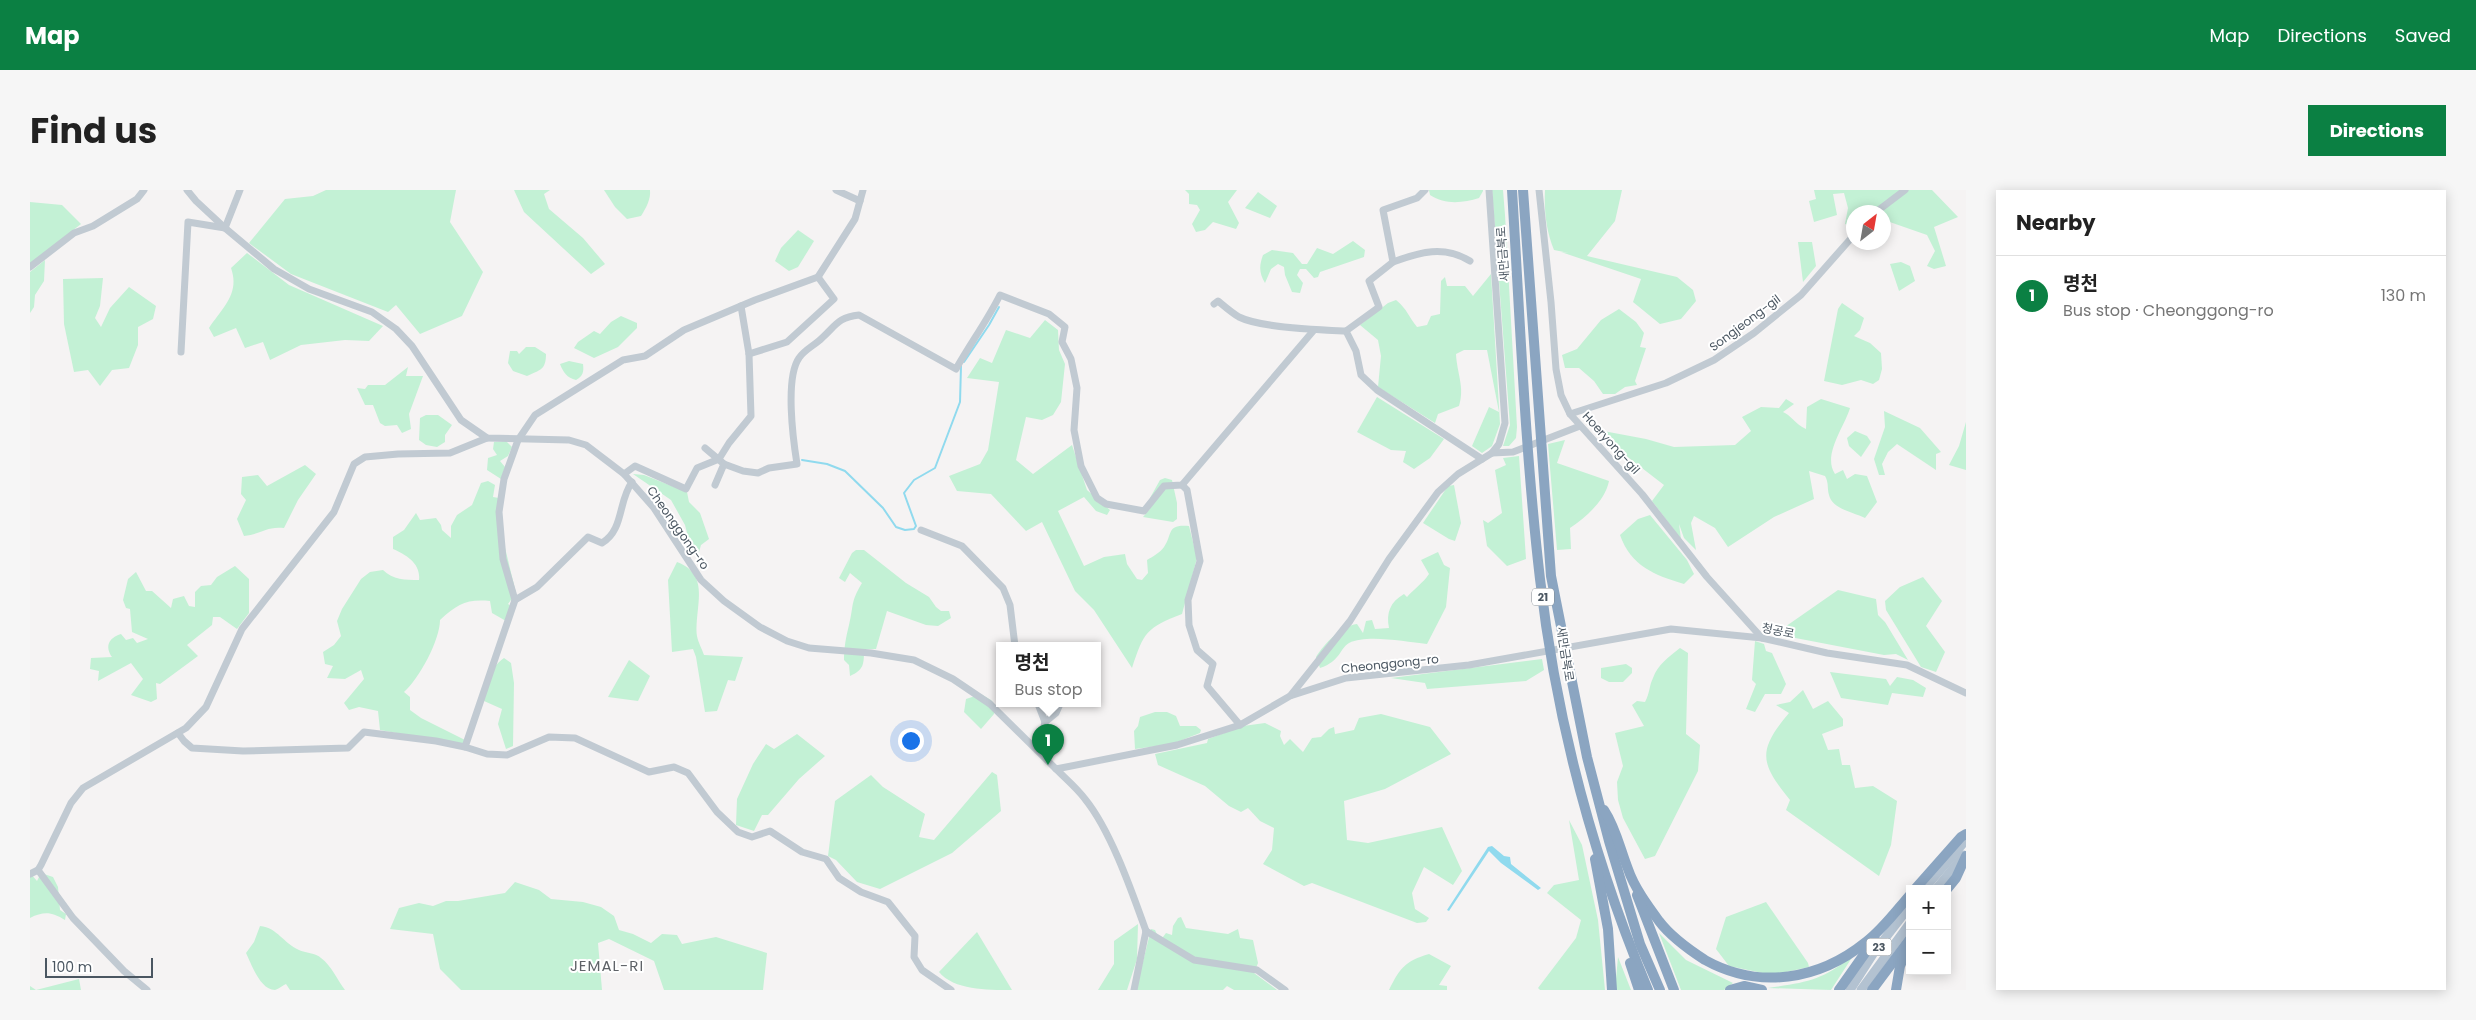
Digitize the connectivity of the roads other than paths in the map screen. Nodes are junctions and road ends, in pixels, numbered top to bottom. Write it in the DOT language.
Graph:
graph roads {
  1 [pos="144,190"];
  2 [pos="187,190"];
  3 [pos="240,190"];
  4 [pos="836,190"];
  5 [pos="862,190"];
  6 [pos="1425,190"];
  7 [pos="1488,190"];
  8 [pos="1512,190"];
  9 [pos="1523,190"];
  10 [pos="1538,190"];
  11 [pos="1905,190"];
  12 [pos="860,200"];
  13 [pos="1885,205"];
  14 [pos="225,228"];
  15 [pos="1846,244"];
  16 [pos="1470,261"];
  17 [pos="1393,262"];
  18 [pos="30,267"];
  19 [pos="818,277"];
  20 [pos="1214,304"];
  21 [pos="741,306"];
  22 [pos="1314,330"];
  23 [pos="1346,331"];
  24 [pos="181,352"];
  25 [pos="749,354"];
  26 [pos="1570,414"];
  27 [pos="1580,426"];
  28 [pos="486,438"];
  29 [pos="518,440"];
  30 [pos="704,448"];
  31 [pos="1492,453"];
  32 [pos="1482,460"];
  33 [pos="722,462"];
  34 [pos="624,474"];
  35 [pos="632,482"];
  36 [pos="715,484"];
  37 [pos="1182,485"];
  38 [pos="921,530"];
  39 [pos="515,600"];
  40 [pos="1762,638"];
  41 [pos="1015,642"];
  42 [pos="1531,655"];
  43 [pos="1966,693"];
  44 [pos="1290,696"];
  45 [pos="1039,707"];
  46 [pos="1059,707"];
  47 [pos="1045,722"];
  48 [pos="1240,726"];
  49 [pos="178,732"];
  50 [pos="465,748"];
  51 [pos="1038,750"];
  52 [pos="1056,769"];
  53 [pos="1581,790"];
  54 [pos="1599,802"];
  55 [pos="1966,834"];
  56 [pos="1966,840"];
  57 [pos="1966,854"];
  58 [pos="1595,855"];
  59 [pos="38,870"];
  60 [pos="1628,871"];
  61 [pos="30,874"];
  62 [pos="1919,885"];
  63 [pos="1927,885"];
  64 [pos="1939,885"];
  65 [pos="1950,885"];
  66 [pos="1906,900"];
  67 [pos="1906,911"];
  68 [pos="1889,920"];
  69 [pos="1906,928"];
  70 [pos="1146,932"];
  71 [pos="1906,944"];
  72 [pos="1906,952"];
  73 [pos="147,990"];
  74 [pos="951,990"];
  75 [pos="1134,990"];
  76 [pos="1285,990"];
  77 [pos="1612,990"];
  78 [pos="1639,990"];
  79 [pos="1648,990"];
  80 [pos="1660,990"];
  81 [pos="1674,990"];
  82 [pos="1730,990"];
  83 [pos="1762,990"];
  84 [pos="1839,990"];
  85 [pos="1850,990"];
  86 [pos="1861,990"];
  87 [pos="1872,990"];
  88 [pos="1896,990"];
  1 -- 18 [label="street"];
  2 -- 14 [label="street"];
  3 -- 14 [label="street"];
  4 -- 12 [label="street"];
  5 -- 12 [label="street"];
  6 -- 17 [label="street"];
  7 -- 31 [label="street"];
  8 -- 53 [label="highway, 새만금북로 / 21"];
  9 -- 54 [label="highway, 새만금북로 / 21"];
  10 -- 26 [label="street, Hoeryong-gil"];
  11 -- 13 [label="street"];
  12 -- 19 [label="street"];
  14 -- 24 [label="street"];
  14 -- 28 [label="street"];
  15 -- 26 [label="street, Songjeong-gil"];
  16 -- 17 [label="street"];
  17 -- 23 [label="street"];
  19 -- 21 [label="street"];
  19 -- 25 [label="street"];
  20 -- 22 [label="street"];
  21 -- 25 [label="street"];
  21 -- 29 [label="street"];
  22 -- 23 [label="street"];
  22 -- 37 [label="street"];
  23 -- 32 [label="street"];
  25 -- 33 [label="street"];
  26 -- 27 [label="street, Hoeryong-gil"];
  27 -- 31 [label="street"];
  27 -- 40 [label="street, Hoeryong-gil"];
  28 -- 29 [label="street, Cheonggong-ro"];
  28 -- 49 [label="street"];
  29 -- 34 [label="street, Cheonggong-ro"];
  29 -- 39 [label="street"];
  30 -- 33 [label="street"];
  31 -- 32 [label="street"];
  32 -- 44 [label="street"];
  33 -- 34 [label="street"];
  33 -- 36 [label="street"];
  33 -- 37 [label="street"];
  34 -- 35 [label="street, Cheonggong-ro"];
  35 -- 39 [label="street"];
  35 -- 51 [label="street, Cheonggong-ro"];
  37 -- 48 [label="street"];
  38 -- 41 [label="street"];
  39 -- 50 [label="street"];
  40 -- 42 [label="street, 청공로"];
  40 -- 43 [label="street, 청공로"];
  42 -- 44 [label="street, Cheonggong-ro"];
  44 -- 48 [label="street, Cheonggong-ro"];
  45 -- 47 [label="street"];
  46 -- 47 [label="street"];
  47 -- 51 [label="street"];
  48 -- 52 [label="street, Cheonggong-ro"];
  49 -- 50 [label="street"];
  49 -- 59 [label="street"];
  50 -- 74 [label="street"];
  51 -- 52 [label="street, Cheonggong-ro"];
  52 -- 70 [label="street, Cheonggong-ro"];
  53 -- 58 [label="highway"];
  53 -- 79 [label="highway, 새만금북로 / 21"];
  54 -- 60 [label="highway"];
  54 -- 80 [label="highway, 새만금북로 / 21"];
  55 -- 62 [label="highway"];
  56 -- 63 [label="main road"];
  57 -- 64 [label="main road"];
  57 -- 65 [label="highway"];
  58 -- 77 [label="highway"];
  58 -- 78 [label="highway"];
  59 -- 61 [label="street"];
  59 -- 73 [label="street"];
  60 -- 68 [label="highway"];
  60 -- 81 [label="highway"];
  66 -- 68 [label="highway"];
  67 -- 85 [label="main road, 23"];
  68 -- 84 [label="highway"];
  69 -- 86 [label="main road, 23"];
  70 -- 75 [label="street"];
  70 -- 76 [label="street"];
  71 -- 87 [label="highway"];
  72 -- 88 [label="highway"];
  82 -- 83 [label="highway"];
}
